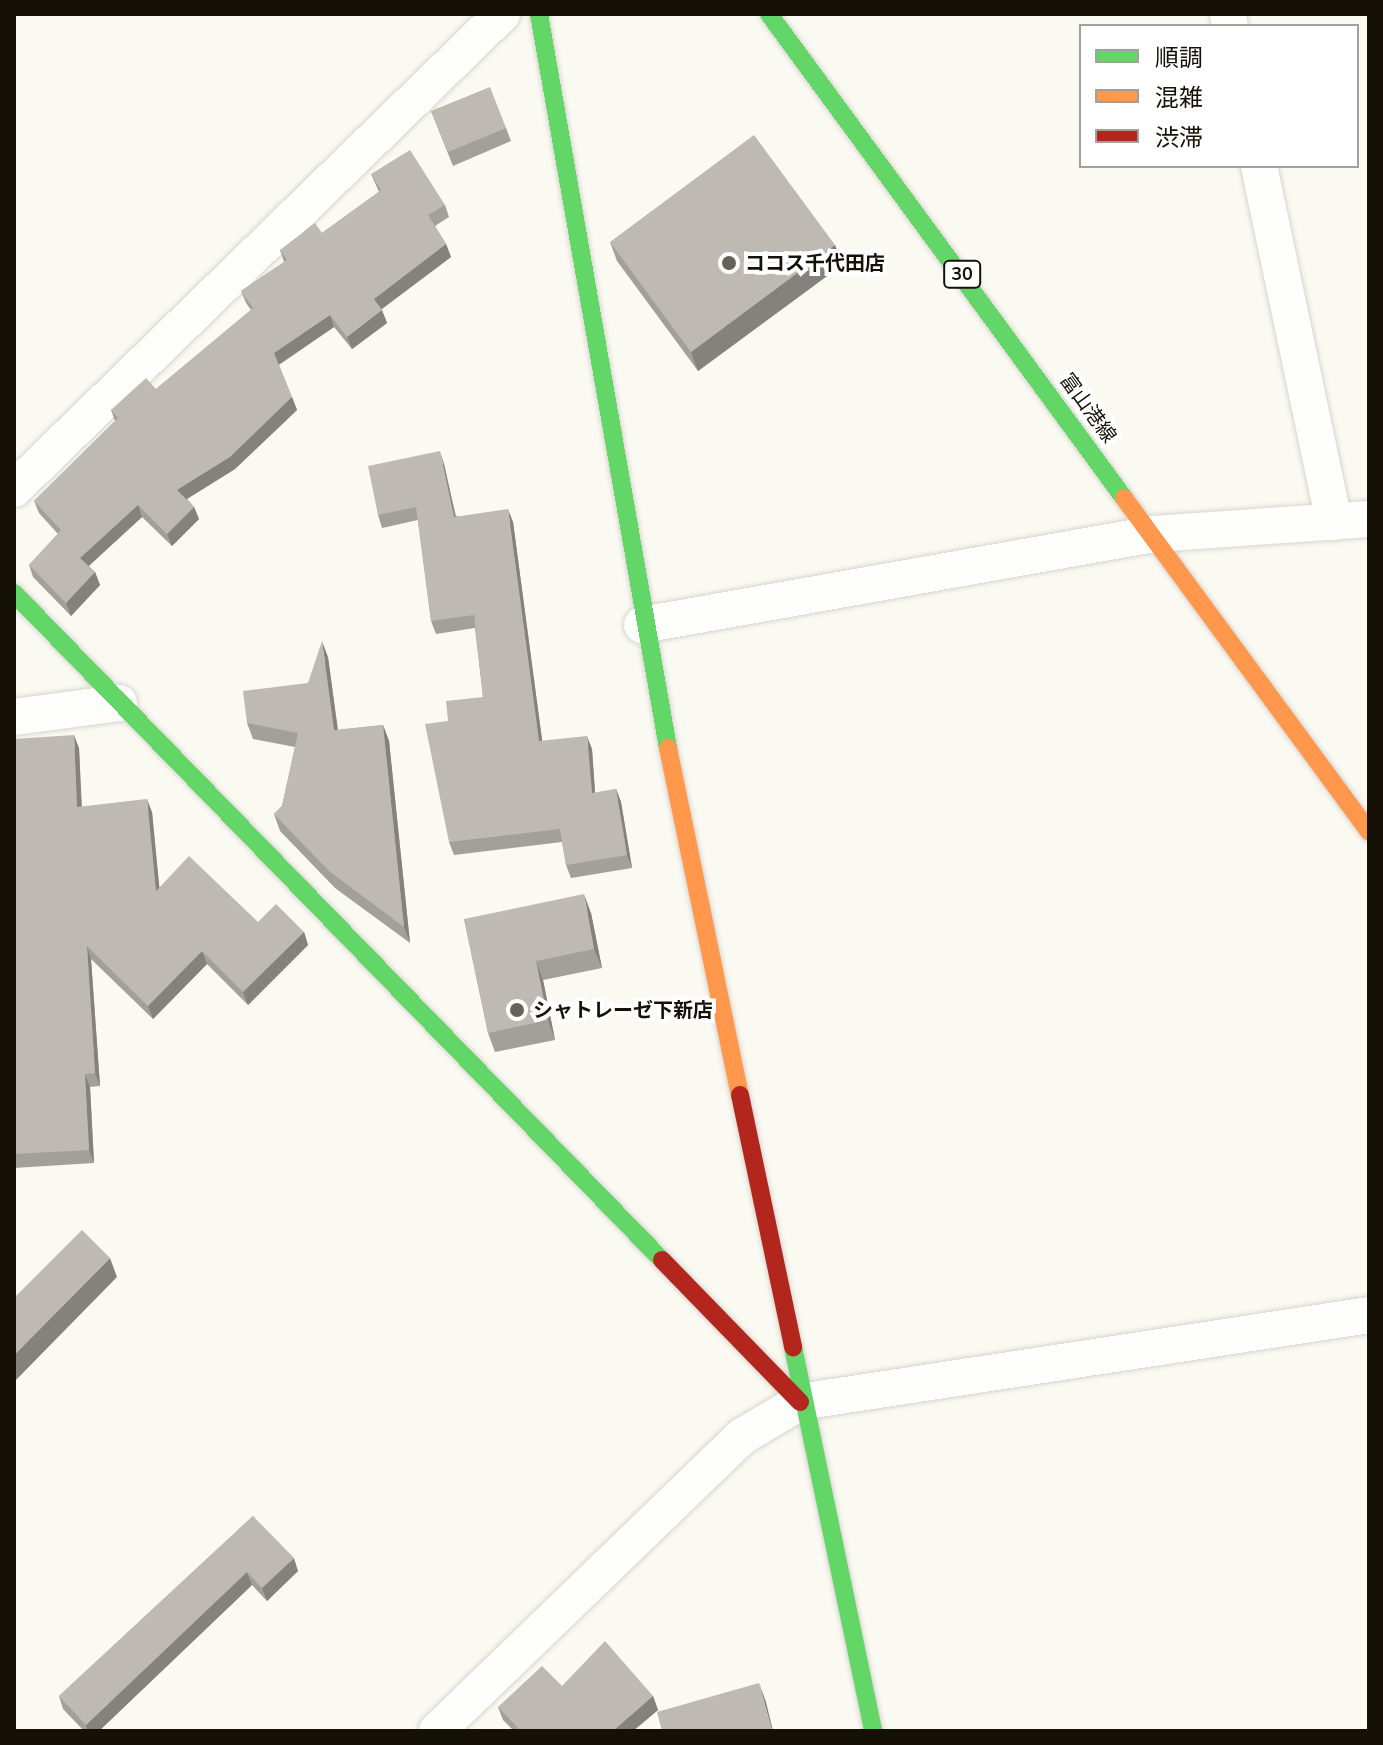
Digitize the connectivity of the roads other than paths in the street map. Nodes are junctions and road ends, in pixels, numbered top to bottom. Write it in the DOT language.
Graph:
graph roads {
  1 [pos="502,14"];
  2 [pos="539,14"];
  3 [pos="769,14"];
  4 [pos="1260,168"];
  5 [pos="14,489"];
  6 [pos="1352,520"];
  7 [pos="1154,534"];
  8 [pos="14,593"];
  9 [pos="642,625"];
  10 [pos="119,703"];
  11 [pos="14,717"];
  12 [pos="1369,832"];
  13 [pos="1369,1315"];
  14 [pos="800,1402"];
  15 [pos="437,1731"];
  16 [pos="873,1731"];
  1 -- 5 [label="street"];
  2 -- 9 [label="street"];
  3 -- 7 [label="street, 富山港線 / 30"];
  4 -- 6 [label="street"];
  6 -- 7 [label="street"];
  7 -- 9 [label="street"];
  7 -- 12 [label="street, 富山港線 / 30"];
  8 -- 10 [label="street"];
  9 -- 14 [label="street"];
  10 -- 11 [label="street"];
  10 -- 14 [label="street"];
  13 -- 14 [label="street"];
  14 -- 15 [label="street"];
  14 -- 16 [label="street"];
}
